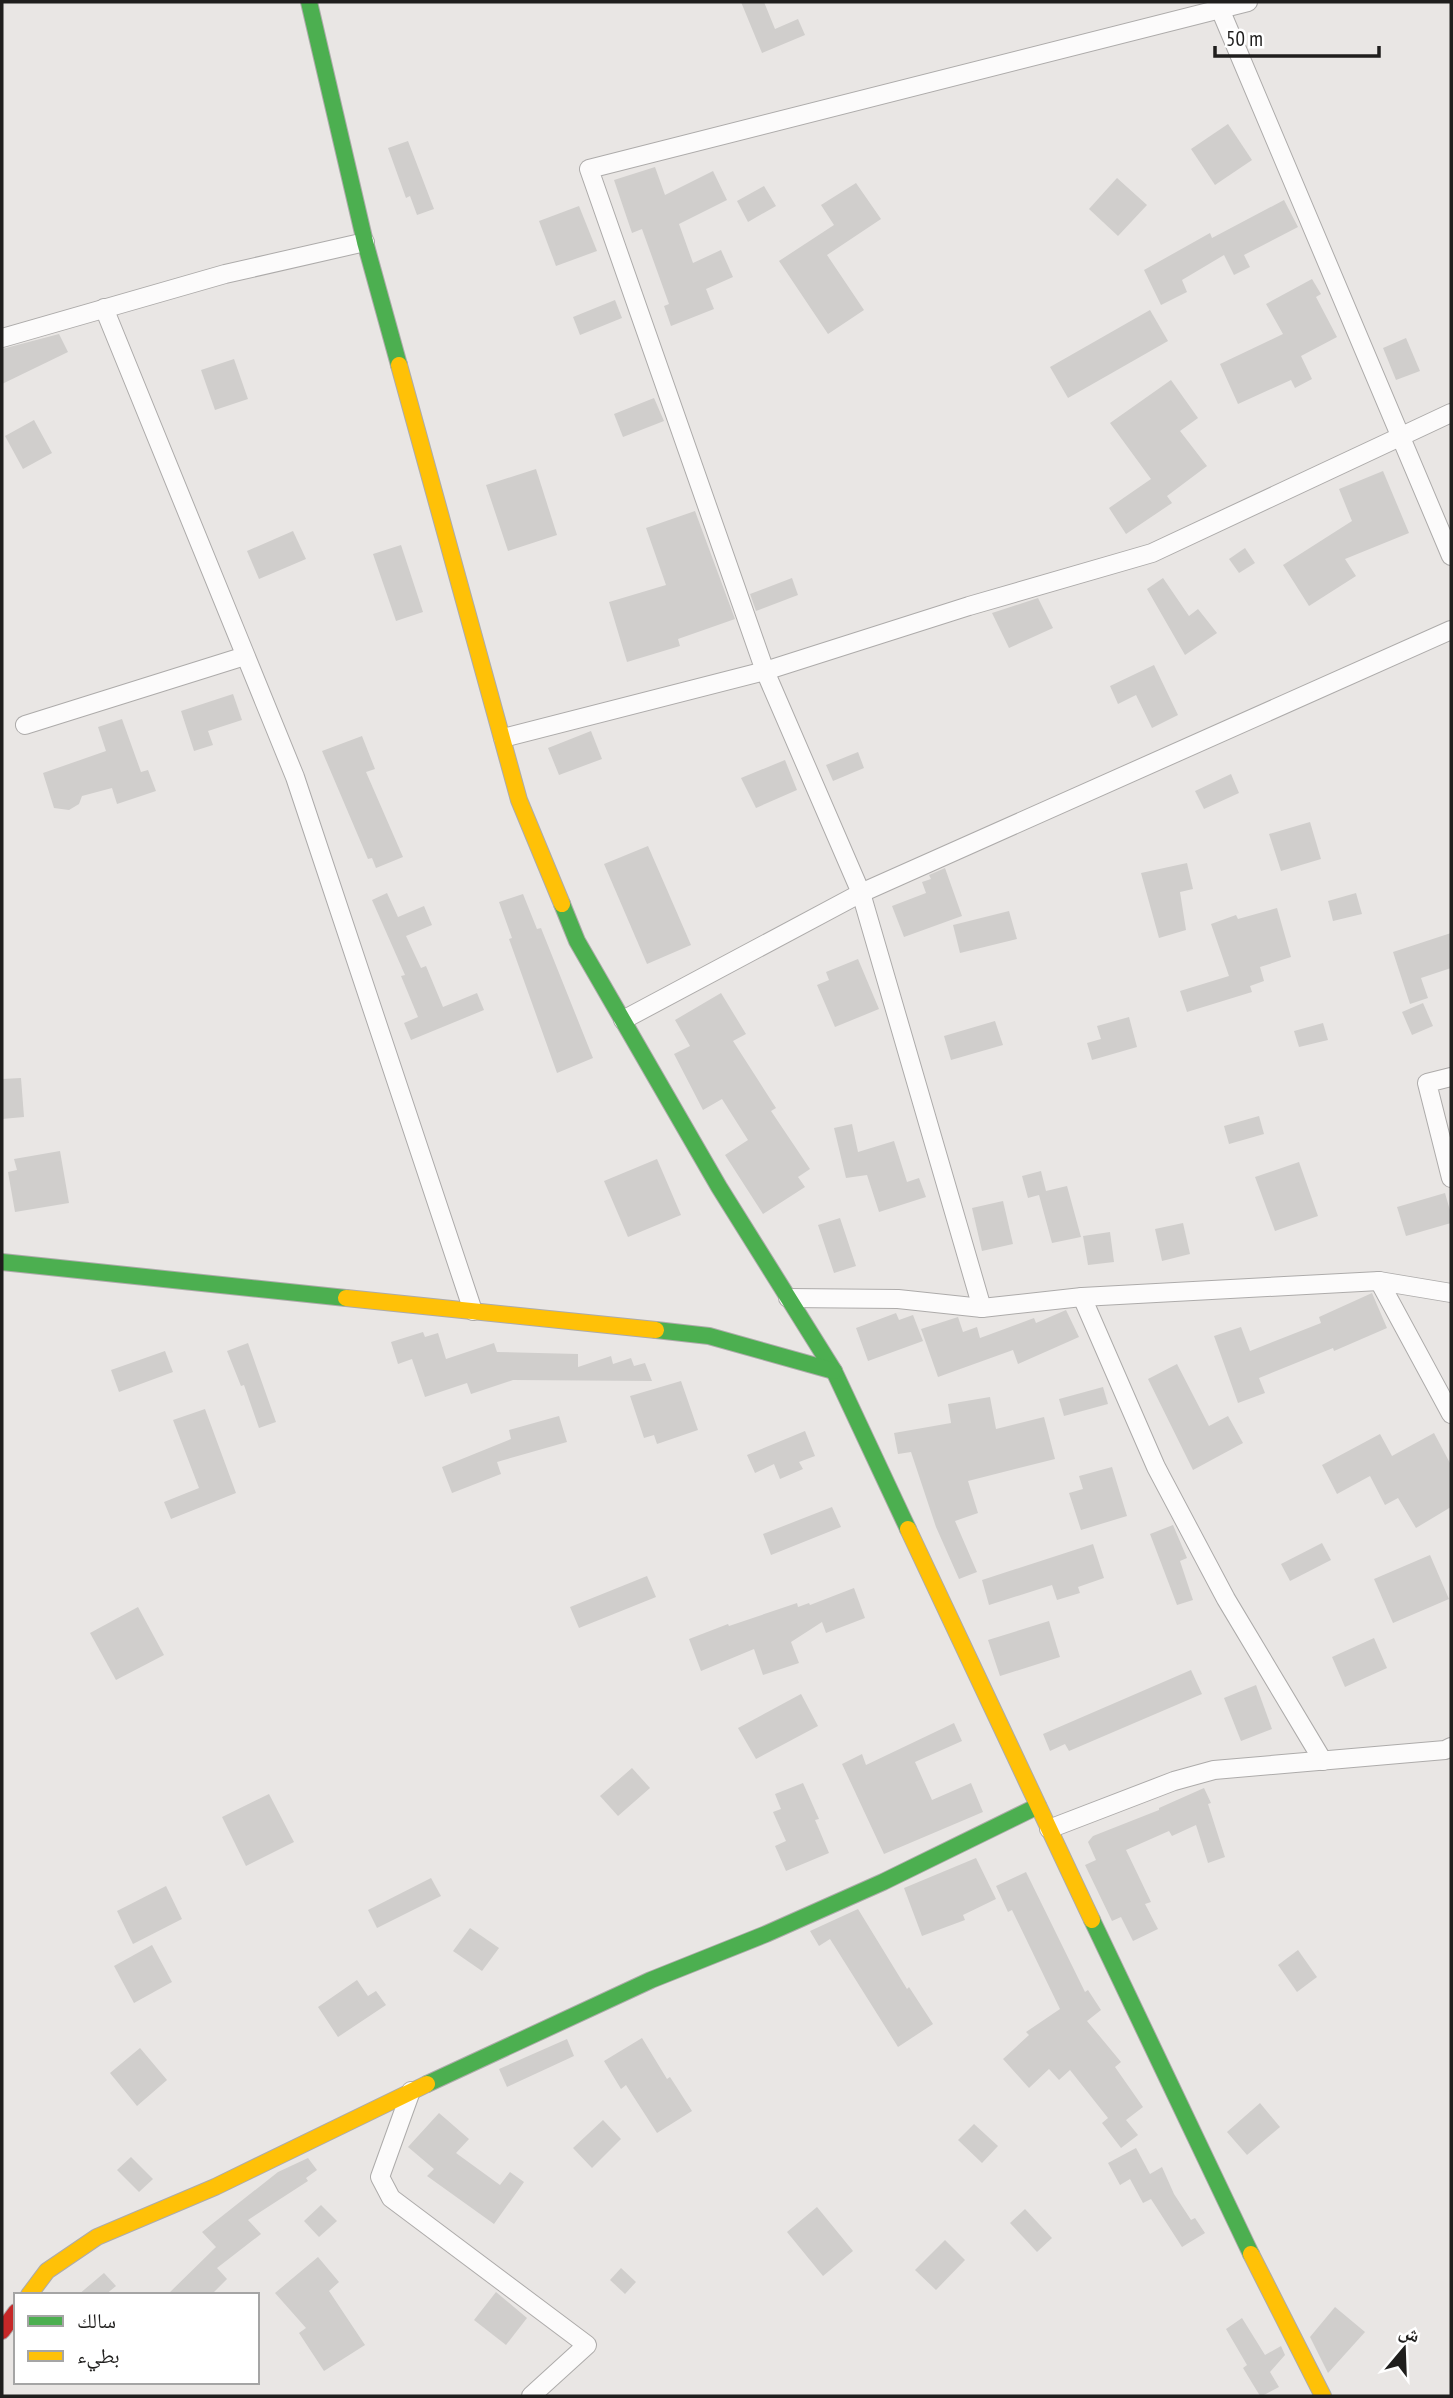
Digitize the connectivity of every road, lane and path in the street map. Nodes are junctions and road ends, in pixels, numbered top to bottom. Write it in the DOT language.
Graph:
graph roads {
  1 [pos="309,2"];
  2 [pos="1248,2"];
  3 [pos="1220,9"];
  4 [pos="365,242"];
  5 [pos="104,308"];
  6 [pos="2,338"];
  7 [pos="1451,414"];
  8 [pos="1402,438"];
  9 [pos="1451,556"];
  10 [pos="1451,630"];
  11 [pos="245,656"];
  12 [pos="765,671"];
  13 [pos="24,725"];
  14 [pos="503,738"];
  15 [pos="862,893"];
  16 [pos="623,1020"];
  17 [pos="1451,1077"];
  18 [pos="1451,1178"];
  19 [pos="2,1262"];
  20 [pos="1380,1281"];
  21 [pos="1451,1293"];
  22 [pos="1082,1297"];
  23 [pos="788,1298"];
  24 [pos="982,1308"];
  25 [pos="473,1311"];
  26 [pos="834,1371"];
  27 [pos="1451,1414"];
  28 [pos="1451,1747"];
  29 [pos="1323,1760"];
  30 [pos="1038,1806"];
  31 [pos="1049,1829"];
  32 [pos="411,2091"];
  33 [pos="30,2293"];
  34 [pos="14,2315"];
  35 [pos="2,2331"];
  36 [pos="531,2396"];
  37 [pos="1323,2396"];
  1 -- 4 [label="main road"];
  2 -- 3 [label="street"];
  3 -- 8 [label="street"];
  3 -- 12 [label="street"];
  4 -- 5 [label="street"];
  4 -- 14 [label="main road"];
  5 -- 6 [label="street"];
  5 -- 11 [label="street"];
  7 -- 8 [label="street"];
  8 -- 9 [label="street"];
  8 -- 12 [label="street"];
  10 -- 15 [label="street"];
  11 -- 13 [label="street"];
  11 -- 25 [label="street"];
  12 -- 14 [label="street"];
  12 -- 15 [label="street"];
  14 -- 16 [label="main road"];
  15 -- 16 [label="street"];
  15 -- 24 [label="street"];
  16 -- 23 [label="main road"];
  17 -- 18 [label="street"];
  19 -- 25 [label="main road"];
  20 -- 21 [label="street"];
  20 -- 22 [label="street"];
  20 -- 27 [label="street"];
  22 -- 24 [label="street"];
  22 -- 29 [label="street"];
  23 -- 24 [label="street"];
  23 -- 26 [label="main road"];
  25 -- 26 [label="main road"];
  26 -- 30 [label="main road"];
  28 -- 29 [label="street"];
  29 -- 31 [label="street"];
  30 -- 31 [label="main road"];
  30 -- 32 [label="main road"];
  31 -- 37 [label="main road"];
  32 -- 33 [label="main road"];
  32 -- 36 [label="street"];
  34 -- 35 [label="main road"];
}
